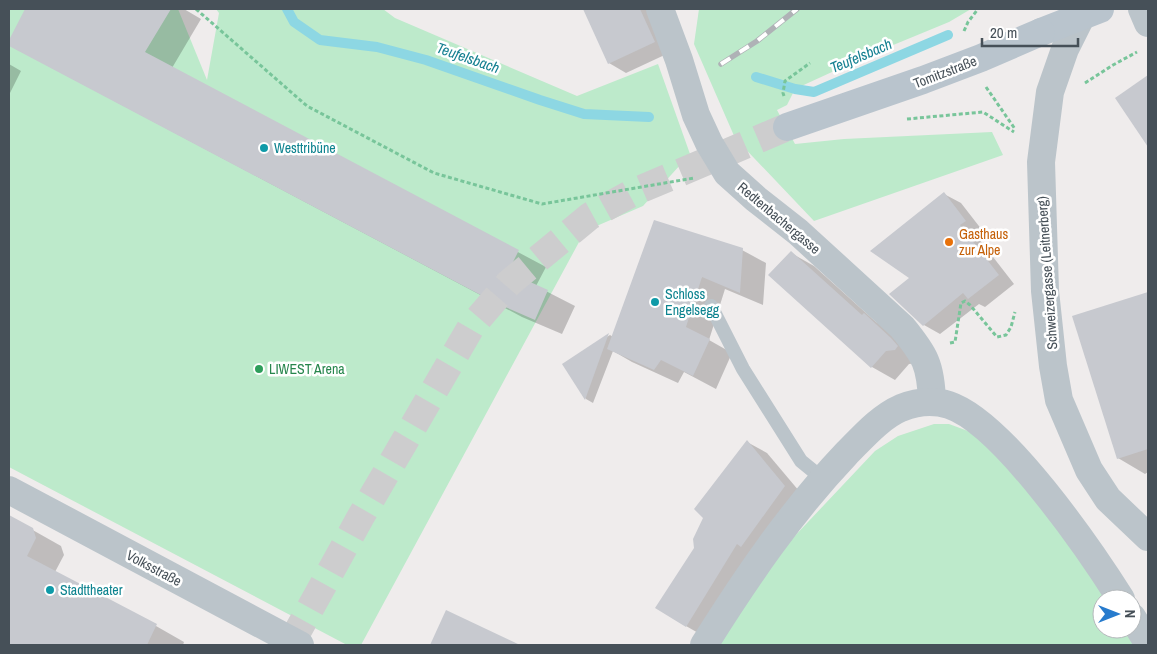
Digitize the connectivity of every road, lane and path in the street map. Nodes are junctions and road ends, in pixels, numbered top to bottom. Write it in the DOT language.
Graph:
graph roads {
  1 [pos="196,9"];
  2 [pos="660,9"];
  3 [pos="1142,9"];
  4 [pos="1090,13"];
  5 [pos="1148,23"];
  6 [pos="1141,50"];
  7 [pos="982,81"];
  8 [pos="1084,84"];
  9 [pos="787,127"];
  10 [pos="1018,134"];
  11 [pos="727,173"];
  12 [pos="1016,305"];
  13 [pos="711,306"];
  14 [pos="945,340"];
  15 [pos="932,402"];
  16 [pos="823,479"];
  17 [pos="9,490"];
  18 [pos="1148,537"];
  19 [pos="1114,589"];
  20 [pos="300,645"];
  21 [pos="704,645"];
  1 -- 11 [label="path"];
  2 -- 11 [label="street, Redtenbachergasse"];
  3 -- 5 [label="street"];
  4 -- 9 [label="main road, Tomitzstraße, bridge"];
  4 -- 18 [label="street, Schweizergasse (Leitnerberg)"];
  6 -- 8 [label="path"];
  7 -- 10 [label="path"];
  11 -- 15 [label="street, Redtenbachergasse"];
  12 -- 14 [label="path"];
  13 -- 16 [label="lane"];
  15 -- 16 [label="street"];
  15 -- 19 [label="street"];
  16 -- 21 [label="street"];
  17 -- 20 [label="street, Volksstraße"];
}
